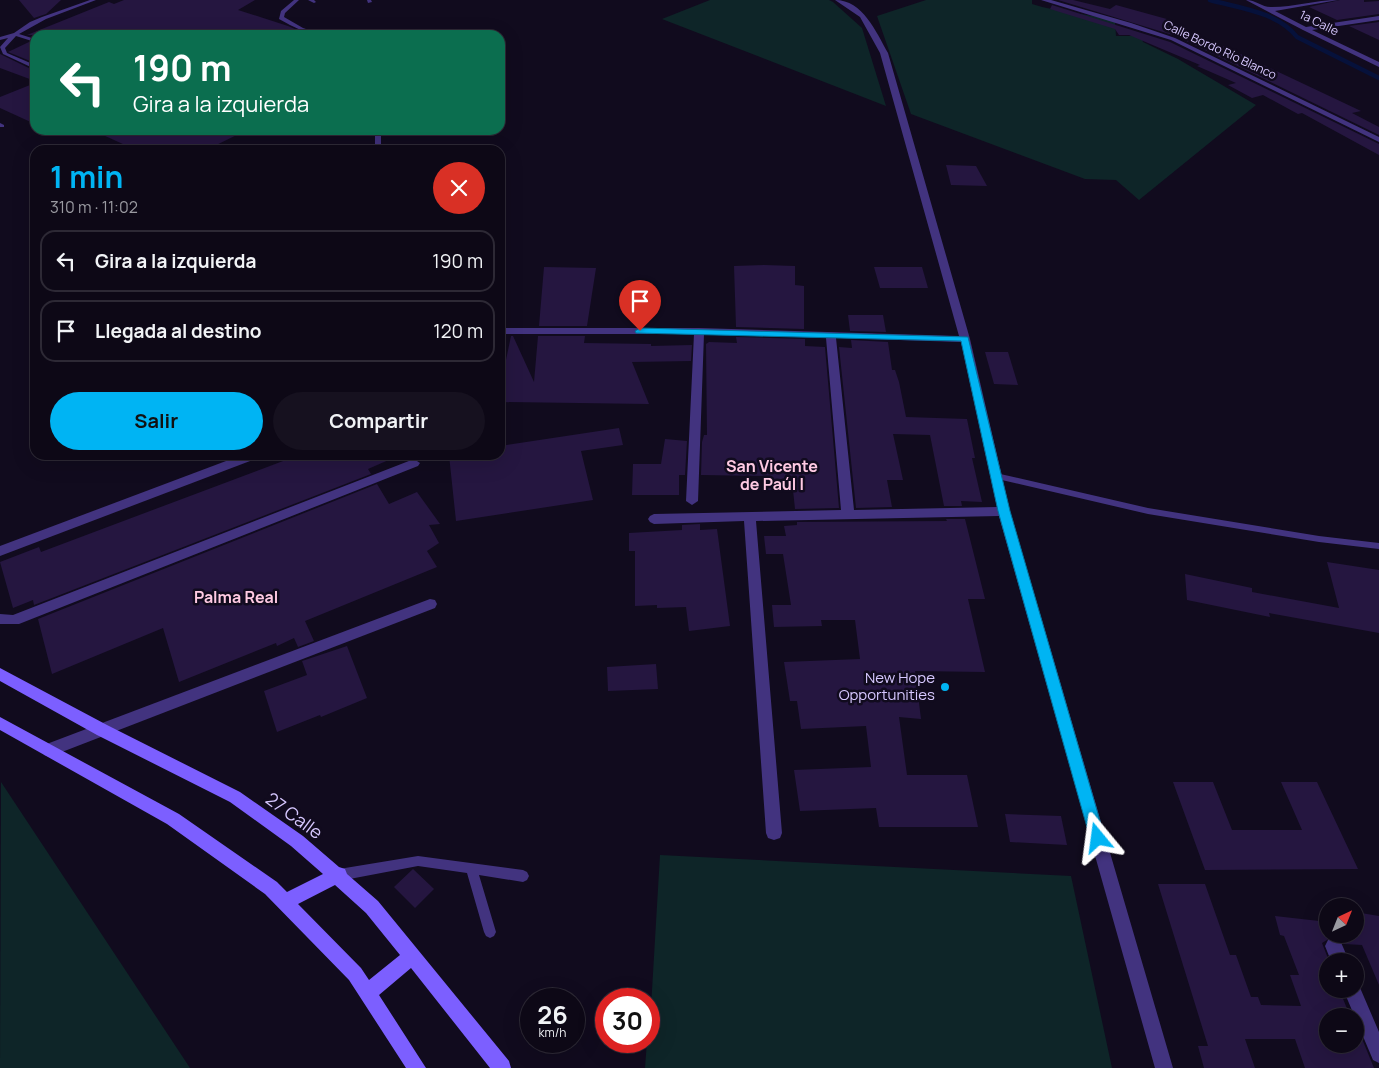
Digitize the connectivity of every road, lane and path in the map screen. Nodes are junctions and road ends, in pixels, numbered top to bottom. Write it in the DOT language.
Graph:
graph roads {
  1 [pos="94,0"];
  2 [pos="297,0"];
  3 [pos="838,0"];
  4 [pos="1044,0"];
  5 [pos="1249,0"];
  6 [pos="1335,0"];
  7 [pos="1268,10"];
  8 [pos="1379,18"];
  9 [pos="304,30"];
  10 [pos="1305,30"];
  11 [pos="14,34"];
  12 [pos="0,39"];
  13 [pos="30,39"];
  14 [pos="1,48"];
  15 [pos="30,64"];
  16 [pos="1379,65"];
  17 [pos="1379,140"];
  18 [pos="505,331"];
  19 [pos="699,331"];
  20 [pos="831,335"];
  21 [pos="965,339"];
  22 [pos="241,460"];
  23 [pos="414,463"];
  24 [pos="996,476"];
  25 [pos="692,501"];
  26 [pos="1004,511"];
  27 [pos="848,515"];
  28 [pos="750,517"];
  29 [pos="654,519"];
  30 [pos="1379,546"];
  31 [pos="0,551"];
  32 [pos="430,604"];
  33 [pos="0,620"];
  34 [pos="0,674"];
  35 [pos="0,723"];
  36 [pos="102,730"];
  37 [pos="49,750"];
  38 [pos="774,833"];
  39 [pos="471,868"];
  40 [pos="339,875"];
  41 [pos="523,876"];
  42 [pos="285,902"];
  43 [pos="490,932"];
  44 [pos="412,956"];
  45 [pos="368,993"];
  46 [pos="1356,998"];
  47 [pos="1379,1054"];
  48 [pos="417,1068"];
  49 [pos="502,1068"];
  50 [pos="1164,1068"];
  1 -- 11 [label="lane"];
  2 -- 9 [label="lane"];
  3 -- 21 [label="street"];
  4 -- 17 [label="street, Calle Bordo Río Blanco"];
  5 -- 7 [label="street, 1a Calle"];
  6 -- 7 [label="street"];
  7 -- 10 [label="street, 1a Calle"];
  8 -- 10 [label="street"];
  10 -- 16 [label="street, 1a Calle"];
  11 -- 12 [label="lane"];
  11 -- 13 [label="lane"];
  11 -- 14 [label="lane"];
  14 -- 15 [label="lane"];
  18 -- 19 [label="street"];
  19 -- 20 [label="street"];
  19 -- 25 [label="street"];
  20 -- 21 [label="street"];
  20 -- 27 [label="street"];
  21 -- 24 [label="street"];
  22 -- 31 [label="street"];
  23 -- 33 [label="street"];
  24 -- 26 [label="street"];
  24 -- 30 [label="lane"];
  26 -- 27 [label="street"];
  26 -- 50 [label="street"];
  27 -- 28 [label="street"];
  28 -- 29 [label="street"];
  28 -- 38 [label="street"];
  32 -- 36 [label="street"];
  34 -- 36 [label="street, 27 Calle"];
  35 -- 37 [label="street"];
  36 -- 37 [label="street"];
  36 -- 40 [label="street, 27 Calle"];
  37 -- 42 [label="street"];
  39 -- 40 [label="lane"];
  39 -- 41 [label="lane"];
  39 -- 43 [label="lane"];
  40 -- 42 [label="street"];
  40 -- 44 [label="street, 27 Calle"];
  42 -- 45 [label="street"];
  44 -- 45 [label="street"];
  44 -- 49 [label="street, 27 Calle"];
  45 -- 48 [label="street"];
  46 -- 47 [label="street"];
}
